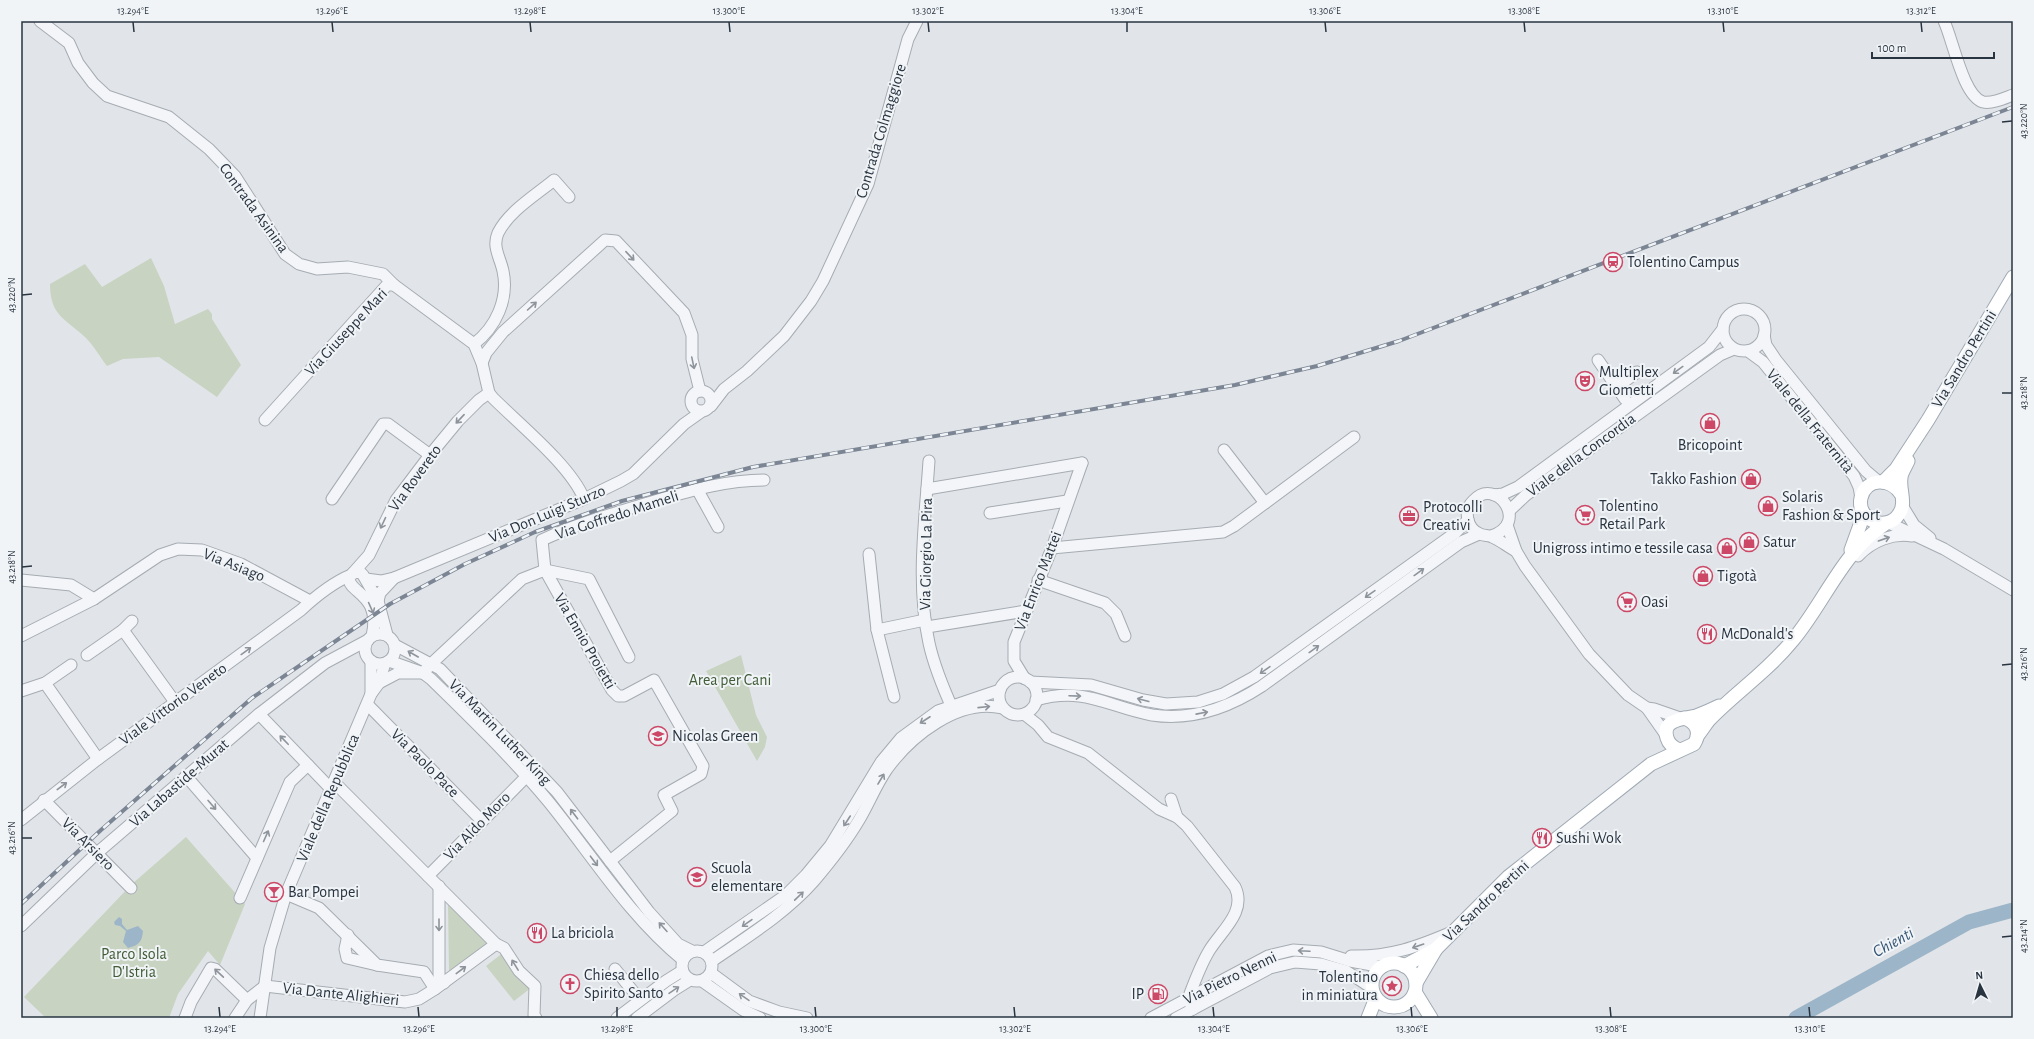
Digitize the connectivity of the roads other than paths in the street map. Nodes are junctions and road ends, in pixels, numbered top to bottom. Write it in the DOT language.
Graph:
graph roads {
  1 [pos="40,21"];
  2 [pos="917,21"];
  3 [pos="1944,21"];
  4 [pos="2013,95"];
  5 [pos="569,197"];
  6 [pos="2013,278"];
  7 [pos="822,283"];
  8 [pos="394,284"];
  9 [pos="500,313"];
  10 [pos="492,324"];
  11 [pos="1723,329"];
  12 [pos="503,332"];
  13 [pos="1764,335"];
  14 [pos="474,344"];
  15 [pos="1734,349"];
  16 [pos="1748,350"];
  17 [pos="1598,360"];
  18 [pos="482,363"];
  19 [pos="1637,372"];
  20 [pos="1623,385"];
  21 [pos="724,389"];
  22 [pos="703,391"];
  23 [pos="489,393"];
  24 [pos="1626,399"];
  25 [pos="711,406"];
  26 [pos="696,409"];
  27 [pos="265,420"];
  28 [pos="1928,420"];
  29 [pos="1354,437"];
  30 [pos="1224,450"];
  31 [pos="430,455"];
  32 [pos="929,461"];
  33 [pos="764,480"];
  34 [pos="1881,482"];
  35 [pos="697,489"];
  36 [pos="927,489"];
  37 [pos="1494,495"];
  38 [pos="1861,498"];
  39 [pos="332,499"];
  40 [pos="584,499"];
  41 [pos="1902,500"];
  42 [pos="1067,501"];
  43 [pos="1265,503"];
  44 [pos="1509,511"];
  45 [pos="990,514"];
  46 [pos="1864,514"];
  47 [pos="1468,520"];
  48 [pos="1887,523"];
  49 [pos="1507,525"];
  50 [pos="718,527"];
  51 [pos="1479,534"];
  52 [pos="1491,536"];
  53 [pos="1917,537"];
  54 [pos="1052,548"];
  55 [pos="1944,549"];
  56 [pos="1516,552"];
  57 [pos="869,554"];
  58 [pos="1848,559"];
  59 [pos="545,570"];
  60 [pos="352,574"];
  61 [pos="394,578"];
  62 [pos="366,579"];
  63 [pos="21,580"];
  64 [pos="1038,580"];
  65 [pos="1834,582"];
  66 [pos="352,588"];
  67 [pos="326,589"];
  68 [pos="2013,590"];
  69 [pos="94,599"];
  70 [pos="310,601"];
  71 [pos="378,601"];
  72 [pos="1026,611"];
  73 [pos="132,621"];
  74 [pos="926,624"];
  75 [pos="123,630"];
  76 [pos="877,630"];
  77 [pos="387,635"];
  78 [pos="21,636"];
  79 [pos="1125,636"];
  80 [pos="370,638"];
  81 [pos="395,645"];
  82 [pos="347,652"];
  83 [pos="86,655"];
  84 [pos="629,657"];
  85 [pos="369,659"];
  86 [pos="1014,661"];
  87 [pos="387,662"];
  88 [pos="431,664"];
  89 [pos="71,665"];
  90 [pos="423,674"];
  91 [pos="1007,681"];
  92 [pos="1028,681"];
  93 [pos="45,683"];
  94 [pos="379,683"];
  95 [pos="1000,690"];
  96 [pos="21,691"];
  97 [pos="894,697"];
  98 [pos="1734,697"];
  99 [pos="370,699"];
  100 [pos="175,702"];
  101 [pos="1036,702"];
  102 [pos="1002,708"];
  103 [pos="1647,708"];
  104 [pos="953,710"];
  105 [pos="259,714"];
  106 [pos="1024,714"];
  107 [pos="1682,718"];
  108 [pos="1038,725"];
  109 [pos="1698,735"];
  110 [pos="1666,737"];
  111 [pos="1680,750"];
  112 [pos="98,759"];
  113 [pos="1650,764"];
  114 [pos="308,765"];
  115 [pos="186,776"];
  116 [pos="526,776"];
  117 [pos="333,786"];
  118 [pos="1171,799"];
  119 [pos="44,800"];
  120 [pos="1177,817"];
  121 [pos="22,818"];
  122 [pos="482,821"];
  123 [pos="590,835"];
  124 [pos="580,842"];
  125 [pos="97,854"];
  126 [pos="257,858"];
  127 [pos="610,861"];
  128 [pos="428,876"];
  129 [pos="438,886"];
  130 [pos="131,888"];
  131 [pos="286,894"];
  132 [pos="240,898"];
  133 [pos="764,918"];
  134 [pos="21,926"];
  135 [pos="1454,931"];
  136 [pos="348,935"];
  137 [pos="496,944"];
  138 [pos="1436,949"];
  139 [pos="692,951"];
  140 [pos="704,952"];
  141 [pos="1332,955"];
  142 [pos="712,962"];
  143 [pos="377,964"];
  144 [pos="682,965"];
  145 [pos="1404,966"];
  146 [pos="1383,967"];
  147 [pos="615,969"];
  148 [pos="711,973"];
  149 [pos="1236,974"];
  150 [pos="690,980"];
  151 [pos="702,981"];
  152 [pos="1242,984"];
  153 [pos="265,986"];
  154 [pos="439,986"];
  155 [pos="1415,988"];
  156 [pos="1374,993"];
  157 [pos="1188,999"];
  158 [pos="247,1000"];
  159 [pos="640,1000"];
  160 [pos="762,1006"];
  161 [pos="1396,1006"];
  162 [pos="1193,1009"];
  163 [pos="185,1018"];
  164 [pos="235,1018"];
  165 [pos="260,1018"];
  166 [pos="536,1018"];
  167 [pos="617,1018"];
  168 [pos="637,1018"];
  169 [pos="758,1018"];
  170 [pos="807,1018"];
  171 [pos="1151,1018"];
  172 [pos="1176,1018"];
  173 [pos="1368,1018"];
  174 [pos="1372,1018"];
  175 [pos="1431,1018"];
  1 -- 8 [label="street, Contrada Asinina"];
  2 -- 7 [label="street, Contrada Colmaggiore"];
  3 -- 4 [label="street"];
  5 -- 9 [label="street"];
  6 -- 28 [label="main road, Via Sandro Pertini"];
  7 -- 21 [label="street, Via Don Luigi Sturzo"];
  8 -- 14 [label="street, Via Giuseppe Mari"];
  8 -- 27 [label="street, Via Giuseppe Mari"];
  9 -- 10 [label="street"];
  9 -- 12 [label="street"];
  10 -- 12 [label="street"];
  10 -- 14 [label="street"];
  11 -- 13 [label="street"];
  11 -- 15 [label="street"];
  11 -- 37 [label="street, one-way"];
  12 -- 18 [label="street"];
  12 -- 22 [label="street, one-way"];
  13 -- 16 [label="street"];
  13 -- 34 [label="street, Viale della Fraternità"];
  14 -- 18 [label="street"];
  15 -- 16 [label="street"];
  15 -- 44 [label="street, Viale della Concordia"];
  16 -- 38 [label="street, Viale della Fraternità"];
  17 -- 20 [label="street"];
  18 -- 23 [label="street"];
  19 -- 20 [label="street"];
  20 -- 24 [label="street"];
  21 -- 22 [label="street"];
  21 -- 25 [label="street, Via Don Luigi Sturzo"];
  22 -- 25 [label="street"];
  22 -- 26 [label="street, Via Don Luigi Sturzo"];
  23 -- 31 [label="street, Via Rovereto, one-way"];
  23 -- 40 [label="street"];
  25 -- 26 [label="street, Via Don Luigi Sturzo"];
  26 -- 40 [label="street, Via Don Luigi Sturzo"];
  28 -- 34 [label="main road, Via Sandro Pertini"];
  28 -- 41 [label="main road, Via Sandro Pertini"];
  29 -- 43 [label="street"];
  30 -- 43 [label="street"];
  31 -- 39 [label="street"];
  31 -- 60 [label="street, Via Rovereto, one-way"];
  32 -- 36 [label="street, Via Giorgio La Pira"];
  33 -- 35 [label="street, Via Goffredo Mameli"];
  34 -- 38 [label="main road, Via Sandro Pertini"];
  34 -- 41 [label="main road"];
  35 -- 50 [label="street, Via Goffredo Mameli"];
  35 -- 59 [label="street, Via Goffredo Mameli"];
  36 -- 42 [label="street, Via Enrico Mattei"];
  36 -- 74 [label="street, Via Giorgio La Pira"];
  37 -- 44 [label="street"];
  37 -- 47 [label="street"];
  38 -- 46 [label="main road"];
  40 -- 61 [label="street, Via Don Luigi Sturzo"];
  41 -- 48 [label="main road, Via Sandro Pertini"];
  41 -- 55 [label="street"];
  42 -- 45 [label="street, Via Enrico Mattei"];
  42 -- 54 [label="street, Via Enrico Mattei"];
  43 -- 54 [label="street"];
  44 -- 49 [label="street"];
  46 -- 48 [label="main road"];
  46 -- 58 [label="main road, Via Sandro Pertini"];
  47 -- 51 [label="street"];
  47 -- 92 [label="street, one-way"];
  48 -- 53 [label="street"];
  48 -- 58 [label="main road, Via Sandro Pertini"];
  49 -- 52 [label="street"];
  49 -- 56 [label="street"];
  51 -- 52 [label="street"];
  101 -- 51 [label="street, one-way"];
  52 -- 56 [label="street"];
  53 -- 55 [label="street"];
  65 -- 53 [label="street, one-way"];
  54 -- 64 [label="street, Via Enrico Mattei"];
  55 -- 68 [label="street"];
  56 -- 103 [label="street"];
  57 -- 76 [label="street"];
  58 -- 65 [label="main road, Via Sandro Pertini"];
  59 -- 84 [label="street"];
  59 -- 88 [label="street"];
  59 -- 127 [label="street, Via Ennio Proietti"];
  60 -- 62 [label="street"];
  60 -- 66 [label="street"];
  60 -- 67 [label="street, Viale Vittorio Veneto"];
  61 -- 62 [label="street, Via Don Luigi Sturzo"];
  61 -- 71 [label="street, Via Don Luigi Sturzo"];
  62 -- 71 [label="street"];
  63 -- 69 [label="street"];
  64 -- 72 [label="street, Via Enrico Mattei"];
  64 -- 79 [label="street"];
  65 -- 98 [label="main road, Via Sandro Pertini"];
  66 -- 67 [label="street"];
  66 -- 80 [label="street, one-way"];
  67 -- 70 [label="street, Viale Vittorio Veneto"];
  69 -- 70 [label="street, Via Asiago"];
  69 -- 78 [label="street, Via Asiago"];
  100 -- 70 [label="street, Viale Vittorio Veneto, one-way"];
  71 -- 77 [label="street"];
  72 -- 74 [label="street"];
  72 -- 86 [label="street, Via Enrico Mattei"];
  73 -- 75 [label="street"];
  74 -- 76 [label="street"];
  74 -- 104 [label="street, Via Giorgio La Pira"];
  75 -- 83 [label="street"];
  75 -- 100 [label="street"];
  76 -- 97 [label="street"];
  77 -- 80 [label="street"];
  77 -- 81 [label="street"];
  80 -- 82 [label="street, Via Labastide-Murat"];
  80 -- 85 [label="street"];
  81 -- 87 [label="street"];
  88 -- 81 [label="street, Via Martin Luther King, one-way"];
  82 -- 85 [label="street"];
  82 -- 105 [label="street, Via Labastide-Murat"];
  85 -- 87 [label="street"];
  85 -- 99 [label="street, Viale della Repubblica"];
  86 -- 91 [label="street, Via Enrico Mattei"];
  86 -- 92 [label="street"];
  87 -- 90 [label="street, Via Martin Luther King"];
  87 -- 94 [label="street, Viale della Repubblica"];
  88 -- 90 [label="street"];
  123 -- 88 [label="street, Via Martin Luther King, one-way"];
  89 -- 93 [label="street"];
  90 -- 94 [label="street, Viale della Repubblica"];
  90 -- 116 [label="street, Via Martin Luther King"];
  91 -- 92 [label="street"];
  91 -- 95 [label="street"];
  92 -- 101 [label="street"];
  93 -- 96 [label="street"];
  93 -- 112 [label="street"];
  94 -- 99 [label="street, Viale della Repubblica"];
  95 -- 102 [label="street"];
  95 -- 104 [label="street"];
  98 -- 107 [label="main road, Via Sandro Pertini"];
  98 -- 109 [label="main road, Via Sandro Pertini"];
  99 -- 117 [label="street, Viale della Repubblica"];
  99 -- 122 [label="street, Via Paolo Pace"];
  100 -- 112 [label="street, Viale Vittorio Veneto"];
  101 -- 106 [label="street"];
  101 -- 108 [label="street"];
  104 -- 102 [label="street, one-way"];
  102 -- 106 [label="street"];
  103 -- 107 [label="street"];
  103 -- 110 [label="street"];
  104 -- 133 [label="street"];
  114 -- 105 [label="street, one-way"];
  105 -- 115 [label="street, Via Labastide-Murat"];
  106 -- 108 [label="street"];
  107 -- 109 [label="main road"];
  107 -- 110 [label="main road, Via Sandro Pertini"];
  108 -- 120 [label="street"];
  109 -- 111 [label="main road, Via Sandro Pertini"];
  110 -- 111 [label="main road"];
  110 -- 113 [label="main road, Via Sandro Pertini"];
  111 -- 113 [label="main road, Via Sandro Pertini"];
  119 -- 112 [label="street, Viale Vittorio Veneto, one-way"];
  113 -- 135 [label="main road, Via Sandro Pertini"];
  114 -- 117 [label="street"];
  126 -- 114 [label="street, one-way"];
  115 -- 125 [label="street, Via Labastide-Murat"];
  115 -- 126 [label="street, one-way"];
  116 -- 122 [label="street, Via Aldo Moro"];
  116 -- 124 [label="street, Via Martin Luther King"];
  117 -- 128 [label="street"];
  117 -- 131 [label="street, Viale della Repubblica"];
  118 -- 120 [label="street"];
  119 -- 121 [label="street, Viale Vittorio Veneto"];
  119 -- 125 [label="street, Via Arsiero"];
  120 -- 157 [label="street"];
  122 -- 128 [label="street, Via Aldo Moro"];
  123 -- 124 [label="street"];
  123 -- 127 [label="street, Via Martin Luther King"];
  124 -- 144 [label="street, Via Martin Luther King, one-way"];
  125 -- 130 [label="street, Via Arsiero"];
  125 -- 134 [label="street, Via Labastide-Murat"];
  126 -- 132 [label="street"];
  139 -- 127 [label="street, Via Martin Luther King, one-way"];
  128 -- 129 [label="street"];
  129 -- 137 [label="street"];
  129 -- 154 [label="street, one-way"];
  131 -- 136 [label="street"];
  131 -- 153 [label="street, Viale della Repubblica"];
  133 -- 140 [label="street, one-way"];
  133 -- 142 [label="street"];
  135 -- 138 [label="main road, Via Sandro Pertini"];
  135 -- 141 [label="street, one-way"];
  136 -- 143 [label="street"];
  136 -- 143 [label="street"];
  154 -- 137 [label="street, Via Dante Alighieri, one-way"];
  166 -- 137 [label="street, one-way"];
  138 -- 145 [label="main road, Via Sandro Pertini"];
  138 -- 155 [label="main road, Via Sandro Pertini"];
  139 -- 140 [label="street"];
  139 -- 144 [label="street"];
  140 -- 142 [label="street"];
  141 -- 146 [label="street, Via Pietro Nenni"];
  141 -- 149 [label="street, Via Pietro Nenni, one-way"];
  142 -- 148 [label="street"];
  143 -- 154 [label="street"];
  144 -- 150 [label="street"];
  144 -- 159 [label="street"];
  145 -- 146 [label="main road"];
  145 -- 155 [label="main road"];
  146 -- 156 [label="main road"];
  147 -- 159 [label="street"];
  148 -- 151 [label="street"];
  160 -- 148 [label="street, one-way"];
  149 -- 152 [label="street"];
  149 -- 157 [label="street, Via Pietro Nenni"];
  150 -- 151 [label="street"];
  168 -- 150 [label="street, one-way"];
  151 -- 169 [label="street"];
  152 -- 156 [label="street, Via Pietro Nenni"];
  152 -- 162 [label="street, Via Pietro Nenni"];
  153 -- 154 [label="street, Via Dante Alighieri"];
  153 -- 158 [label="street"];
  153 -- 165 [label="street, Viale della Repubblica"];
  155 -- 161 [label="main road"];
  155 -- 175 [label="main road"];
  156 -- 161 [label="main road"];
  156 -- 173 [label="main road"];
  157 -- 162 [label="street"];
  157 -- 171 [label="street, Via Pietro Nenni"];
  158 -- 163 [label="street, one-way"];
  158 -- 164 [label="street"];
  159 -- 167 [label="street"];
  160 -- 169 [label="street"];
  160 -- 170 [label="street"];
  161 -- 174 [label="main road"];
  161 -- 175 [label="main road"];
  162 -- 172 [label="street, Via Pietro Nenni"];
}
